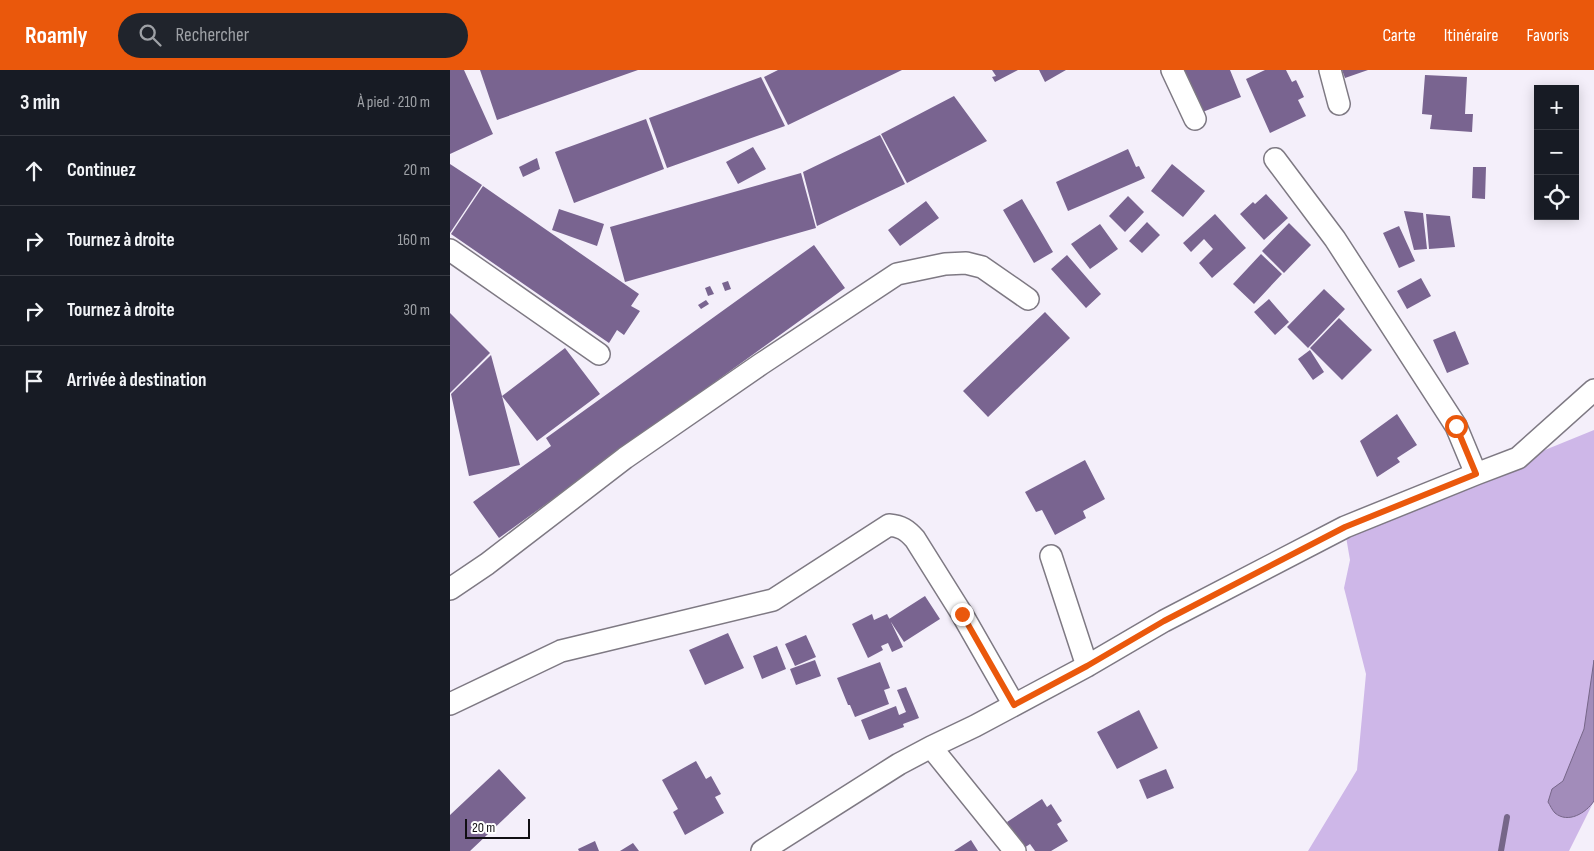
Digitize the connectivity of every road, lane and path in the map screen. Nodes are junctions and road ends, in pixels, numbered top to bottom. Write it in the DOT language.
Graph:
graph roads {
  1 [pos="1172,70"];
  2 [pos="1330,70"];
  3 [pos="1339,104"];
  4 [pos="1195,119"];
  5 [pos="1275,160"];
  6 [pos="450,250"];
  7 [pos="1028,299"];
  8 [pos="598,354"];
  9 [pos="1594,390"];
  10 [pos="1476,474"];
  11 [pos="1051,556"];
  12 [pos="450,589"];
  13 [pos="1087,666"];
  14 [pos="450,704"];
  15 [pos="1014,705"];
  16 [pos="931,747"];
  17 [pos="762,851"];
  18 [pos="1015,851"];
  1 -- 4 [label="street"];
  2 -- 3 [label="street"];
  5 -- 10 [label="street"];
  6 -- 8 [label="street"];
  7 -- 12 [label="street"];
  9 -- 10 [label="street"];
  10 -- 13 [label="street"];
  11 -- 13 [label="street"];
  13 -- 15 [label="street"];
  14 -- 15 [label="street"];
  15 -- 16 [label="street"];
  16 -- 17 [label="street"];
  16 -- 18 [label="street"];
}
